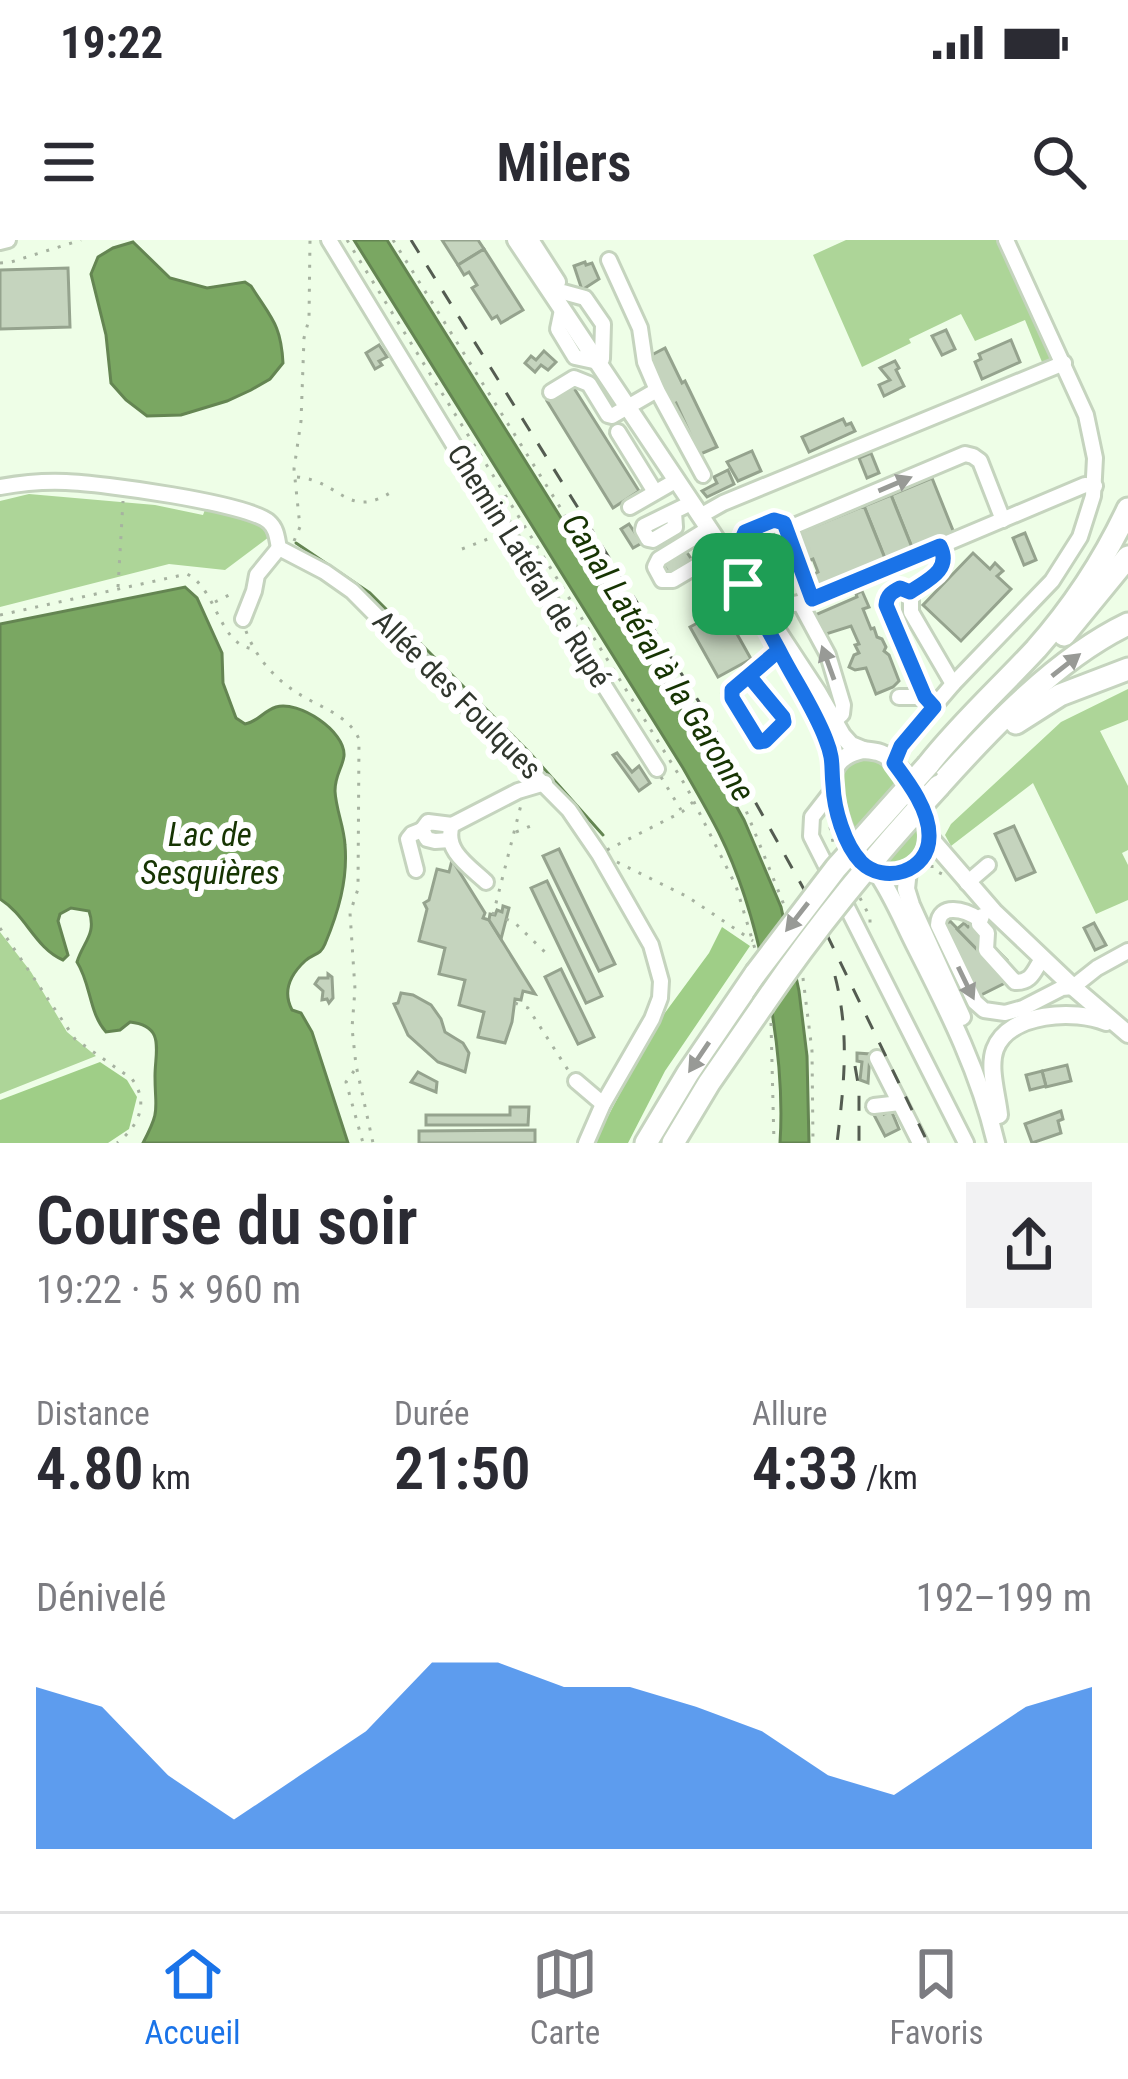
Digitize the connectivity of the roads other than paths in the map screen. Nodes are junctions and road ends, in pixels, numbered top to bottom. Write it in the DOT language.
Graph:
graph roads {
  1 [pos="329,240"];
  2 [pos="515,240"];
  3 [pos="530,240"];
  4 [pos="1006,240"];
  5 [pos="609,260"];
  6 [pos="562,301"];
  7 [pos="600,360"];
  8 [pos="1064,363"];
  9 [pos="657,390"];
  10 [pos="551,392"];
  11 [pos="624,399"];
  12 [pos="618,432"];
  13 [pos="703,475"];
  14 [pos="676,480"];
  15 [pos="1095,486"];
  16 [pos="0,487"];
  17 [pos="655,492"];
  18 [pos="630,507"];
  19 [pos="1128,509"];
  20 [pos="674,512"];
  21 [pos="700,516"];
  22 [pos="1003,520"];
  23 [pos="788,532"];
  24 [pos="940,546"];
  25 [pos="283,551"];
  26 [pos="722,551"];
  27 [pos="1128,556"];
  28 [pos="797,561"];
  29 [pos="772,571"];
  30 [pos="743,584"];
  31 [pos="910,592"];
  32 [pos="806,601"];
  33 [pos="769,609"];
  34 [pos="243,619"];
  35 [pos="1128,624"];
  36 [pos="779,650"];
  37 [pos="1128,669"];
  38 [pos="749,676"];
  39 [pos="952,684"];
  40 [pos="898,697"];
  41 [pos="930,702"];
  42 [pos="833,722"];
  43 [pos="914,730"];
  44 [pos="868,751"];
  45 [pos="894,763"];
  46 [pos="656,770"];
  47 [pos="835,770"];
  48 [pos="936,778"];
  49 [pos="545,784"];
  50 [pos="833,790"];
  51 [pos="841,821"];
  52 [pos="451,832"];
  53 [pos="811,836"];
  54 [pos="929,837"];
  55 [pos="988,865"];
  56 [pos="912,867"];
  57 [pos="416,870"];
  58 [pos="877,873"];
  59 [pos="485,882"];
  60 [pos="967,883"];
  61 [pos="986,915"];
  62 [pos="1128,951"];
  63 [pos="1042,958"];
  64 [pos="1073,987"];
  65 [pos="1059,1015"];
  66 [pos="1124,1031"];
  67 [pos="877,1058"];
  68 [pos="576,1081"];
  69 [pos="900,1103"];
  70 [pos="603,1104"];
  71 [pos="874,1106"];
  72 [pos="1000,1122"];
  73 [pos="586,1143"];
  74 [pos="646,1143"];
  75 [pos="674,1143"];
  76 [pos="920,1143"];
  77 [pos="966,1143"];
  78 [pos="1000,1143"];
  1 -- 46 [label="street, Chemin Latéral de Rupé"];
  2 -- 6 [label="main road"];
  3 -- 6 [label="main road"];
  4 -- 8 [label="street"];
  5 -- 9 [label="street"];
  6 -- 7 [label="main road"];
  6 -- 7 [label="street"];
  7 -- 11 [label="main road"];
  8 -- 15 [label="street"];
  8 -- 21 [label="street"];
  9 -- 11 [label="street"];
  9 -- 13 [label="street"];
  10 -- 11 [label="street"];
  11 -- 14 [label="main road"];
  12 -- 17 [label="street"];
  14 -- 17 [label="street"];
  14 -- 21 [label="main road"];
  15 -- 22 [label="street"];
  15 -- 39 [label="street"];
  16 -- 25 [label="street, Allée des Foulques"];
  17 -- 18 [label="street"];
  19 -- 48 [label="highway"];
  20 -- 21 [label="street"];
  21 -- 26 [label="main road"];
  21 -- 26 [label="street"];
  23 -- 22 [label="street, one-way"];
  22 -- 24 [label="street"];
  23 -- 28 [label="street"];
  23 -- 29 [label="street"];
  23 -- 29 [label="street"];
  24 -- 31 [label="street"];
  24 -- 32 [label="street"];
  25 -- 34 [label="street"];
  25 -- 49 [label="street, Allée des Foulques"];
  26 -- 30 [label="main road"];
  27 -- 48 [label="highway"];
  28 -- 29 [label="street"];
  28 -- 32 [label="street"];
  29 -- 33 [label="street"];
  30 -- 33 [label="main road"];
  30 -- 36 [label="main road"];
  31 -- 39 [label="street"];
  31 -- 41 [label="street"];
  32 -- 33 [label="street"];
  42 -- 32 [label="street, one-way"];
  33 -- 42 [label="main road"];
  48 -- 35 [label="highway, one-way"];
  36 -- 38 [label="street"];
  36 -- 47 [label="main road"];
  37 -- 48 [label="highway"];
  38 -- 38 [label="street"];
  39 -- 41 [label="street"];
  40 -- 41 [label="street"];
  41 -- 43 [label="street"];
  42 -- 44 [label="main road"];
  43 -- 44 [label="street"];
  43 -- 45 [label="street"];
  44 -- 45 [label="main road"];
  44 -- 47 [label="main road"];
  45 -- 54 [label="main road"];
  47 -- 50 [label="main road"];
  48 -- 74 [label="highway, one-way, bridge"];
  48 -- 75 [label="highway, bridge"];
  49 -- 52 [label="street"];
  49 -- 70 [label="street, Allée des Foulques"];
  50 -- 51 [label="main road"];
  50 -- 53 [label="street"];
  51 -- 53 [label="street"];
  51 -- 58 [label="main road"];
  52 -- 57 [label="street"];
  52 -- 59 [label="street"];
  53 -- 77 [label="street"];
  54 -- 56 [label="main road"];
  54 -- 60 [label="main road"];
  55 -- 60 [label="street"];
  56 -- 58 [label="main road"];
  56 -- 60 [label="main road"];
  56 -- 72 [label="main road"];
  58 -- 78 [label="main road"];
  60 -- 61 [label="main road"];
  61 -- 63 [label="main road"];
  61 -- 63 [label="street"];
  61 -- 64 [label="street, one-way"];
  62 -- 64 [label="street"];
  63 -- 64 [label="main road"];
  64 -- 65 [label="main road"];
  64 -- 66 [label="main road"];
  65 -- 66 [label="main road"];
  65 -- 72 [label="main road"];
  67 -- 69 [label="street"];
  68 -- 70 [label="street"];
  69 -- 71 [label="street"];
  69 -- 76 [label="street"];
  70 -- 73 [label="street, Allée des Foulques"];
  72 -- 78 [label="main road"];
}
